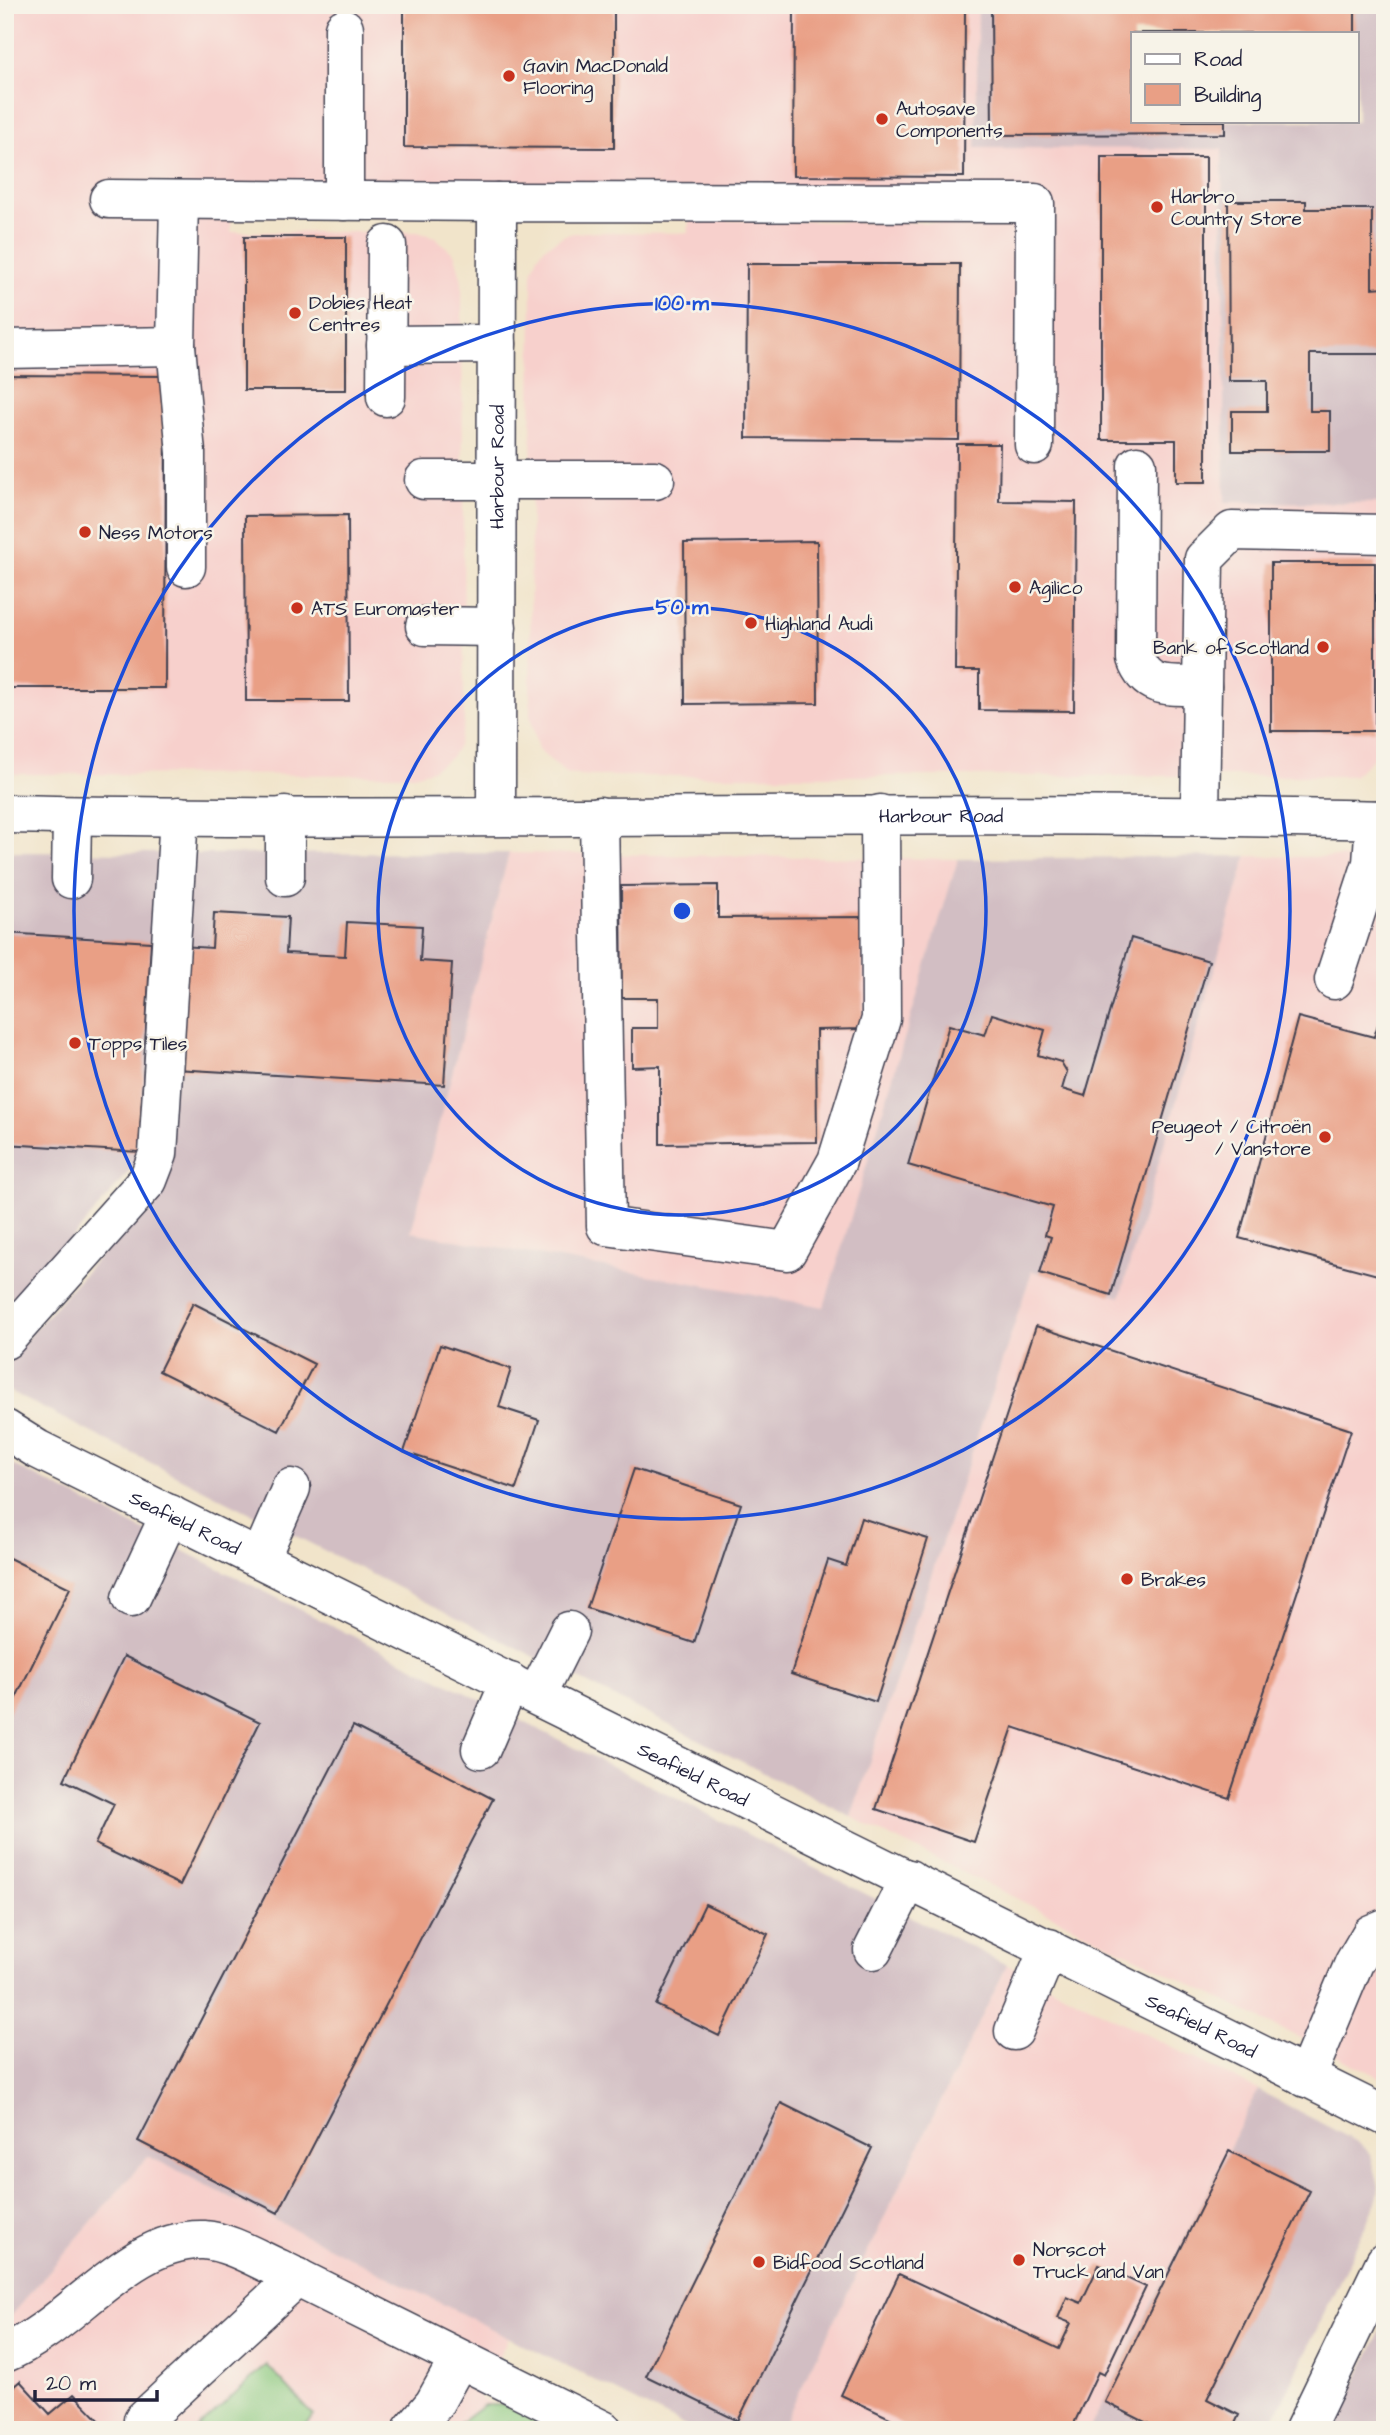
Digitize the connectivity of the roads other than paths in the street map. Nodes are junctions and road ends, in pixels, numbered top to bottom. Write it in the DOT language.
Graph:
graph roads {
  1 [pos="344,28"];
  2 [pos="109,199"];
  3 [pos="179,200"];
  4 [pos="344,201"];
  5 [pos="497,202"];
  6 [pos="387,245"];
  7 [pos="497,344"];
  8 [pos="386,345"];
  9 [pos="177,346"];
  10 [pos="5,349"];
  11 [pos="386,397"];
  12 [pos="1034,445"];
  13 [pos="1137,465"];
  14 [pos="424,480"];
  15 [pos="497,480"];
  16 [pos="655,480"];
  17 [pos="1385,534"];
  18 [pos="186,567"];
  19 [pos="425,626"];
  20 [pos="497,627"];
  21 [pos="1202,686"];
  22 [pos="5,814"];
  23 [pos="880,814"];
  24 [pos="496,815"];
  25 [pos="1200,815"];
  26 [pos="72,816"];
  27 [pos="179,816"];
  28 [pos="285,816"];
  29 [pos="599,816"];
  30 [pos="1380,820"];
  31 [pos="285,877"];
  32 [pos="71,879"];
  33 [pos="1335,980"];
  34 [pos="5,1340"];
  35 [pos="7,1434"];
  36 [pos="291,1488"];
  37 [pos="170,1514"];
  38 [pos="260,1559"];
  39 [pos="131,1598"];
  40 [pos="569,1631"];
  41 [pos="523,1689"];
  42 [pos="481,1749"];
  43 [pos="909,1879"];
  44 [pos="1385,1928"];
  45 [pos="1049,1948"];
  46 [pos="873,1950"];
  47 [pos="1369,1961"];
  48 [pos="1014,2031"];
  49 [pos="1306,2078"];
  50 [pos="1385,2116"];
  51 [pos="1385,2263"];
  52 [pos="308,2283"];
  53 [pos="5,2353"];
  54 [pos="474,2366"];
  55 [pos="156,2425"];
  56 [pos="412,2430"];
  57 [pos="603,2430"];
  58 [pos="1304,2430"];
  1 -- 4 [label="street"];
  2 -- 3 [label="street"];
  3 -- 4 [label="street"];
  3 -- 9 [label="street"];
  4 -- 5 [label="street"];
  5 -- 7 [label="street, Harbour Road"];
  5 -- 12 [label="street"];
  6 -- 8 [label="street"];
  7 -- 8 [label="street"];
  7 -- 15 [label="street, Harbour Road"];
  8 -- 11 [label="street"];
  9 -- 10 [label="street"];
  9 -- 18 [label="street"];
  13 -- 21 [label="street"];
  14 -- 15 [label="street"];
  15 -- 16 [label="street"];
  15 -- 20 [label="street, Harbour Road"];
  17 -- 21 [label="street"];
  19 -- 20 [label="street"];
  20 -- 24 [label="street, Harbour Road"];
  21 -- 25 [label="street"];
  22 -- 26 [label="street, Harbour Road"];
  23 -- 25 [label="street, Harbour Road"];
  23 -- 29 [label="street, Harbour Road"];
  23 -- 29 [label="street"];
  24 -- 28 [label="street, Harbour Road"];
  24 -- 29 [label="street, Harbour Road"];
  25 -- 30 [label="street, Harbour Road"];
  26 -- 27 [label="street, Harbour Road"];
  26 -- 32 [label="street"];
  27 -- 28 [label="street, Harbour Road"];
  27 -- 34 [label="street"];
  28 -- 31 [label="street"];
  30 -- 33 [label="street"];
  35 -- 37 [label="street, Seafield Road"];
  36 -- 38 [label="street"];
  37 -- 38 [label="street, Seafield Road"];
  37 -- 39 [label="street"];
  38 -- 41 [label="street, Seafield Road"];
  40 -- 41 [label="street"];
  41 -- 42 [label="street"];
  41 -- 43 [label="street, Seafield Road"];
  43 -- 45 [label="street, Seafield Road"];
  43 -- 46 [label="street"];
  44 -- 47 [label="street"];
  45 -- 48 [label="street"];
  45 -- 49 [label="street, Seafield Road"];
  47 -- 49 [label="street"];
  49 -- 50 [label="street, Seafield Road"];
  51 -- 58 [label="street"];
  52 -- 53 [label="street"];
  52 -- 54 [label="street"];
  52 -- 55 [label="street"];
  54 -- 56 [label="street"];
  54 -- 57 [label="street"];
}
